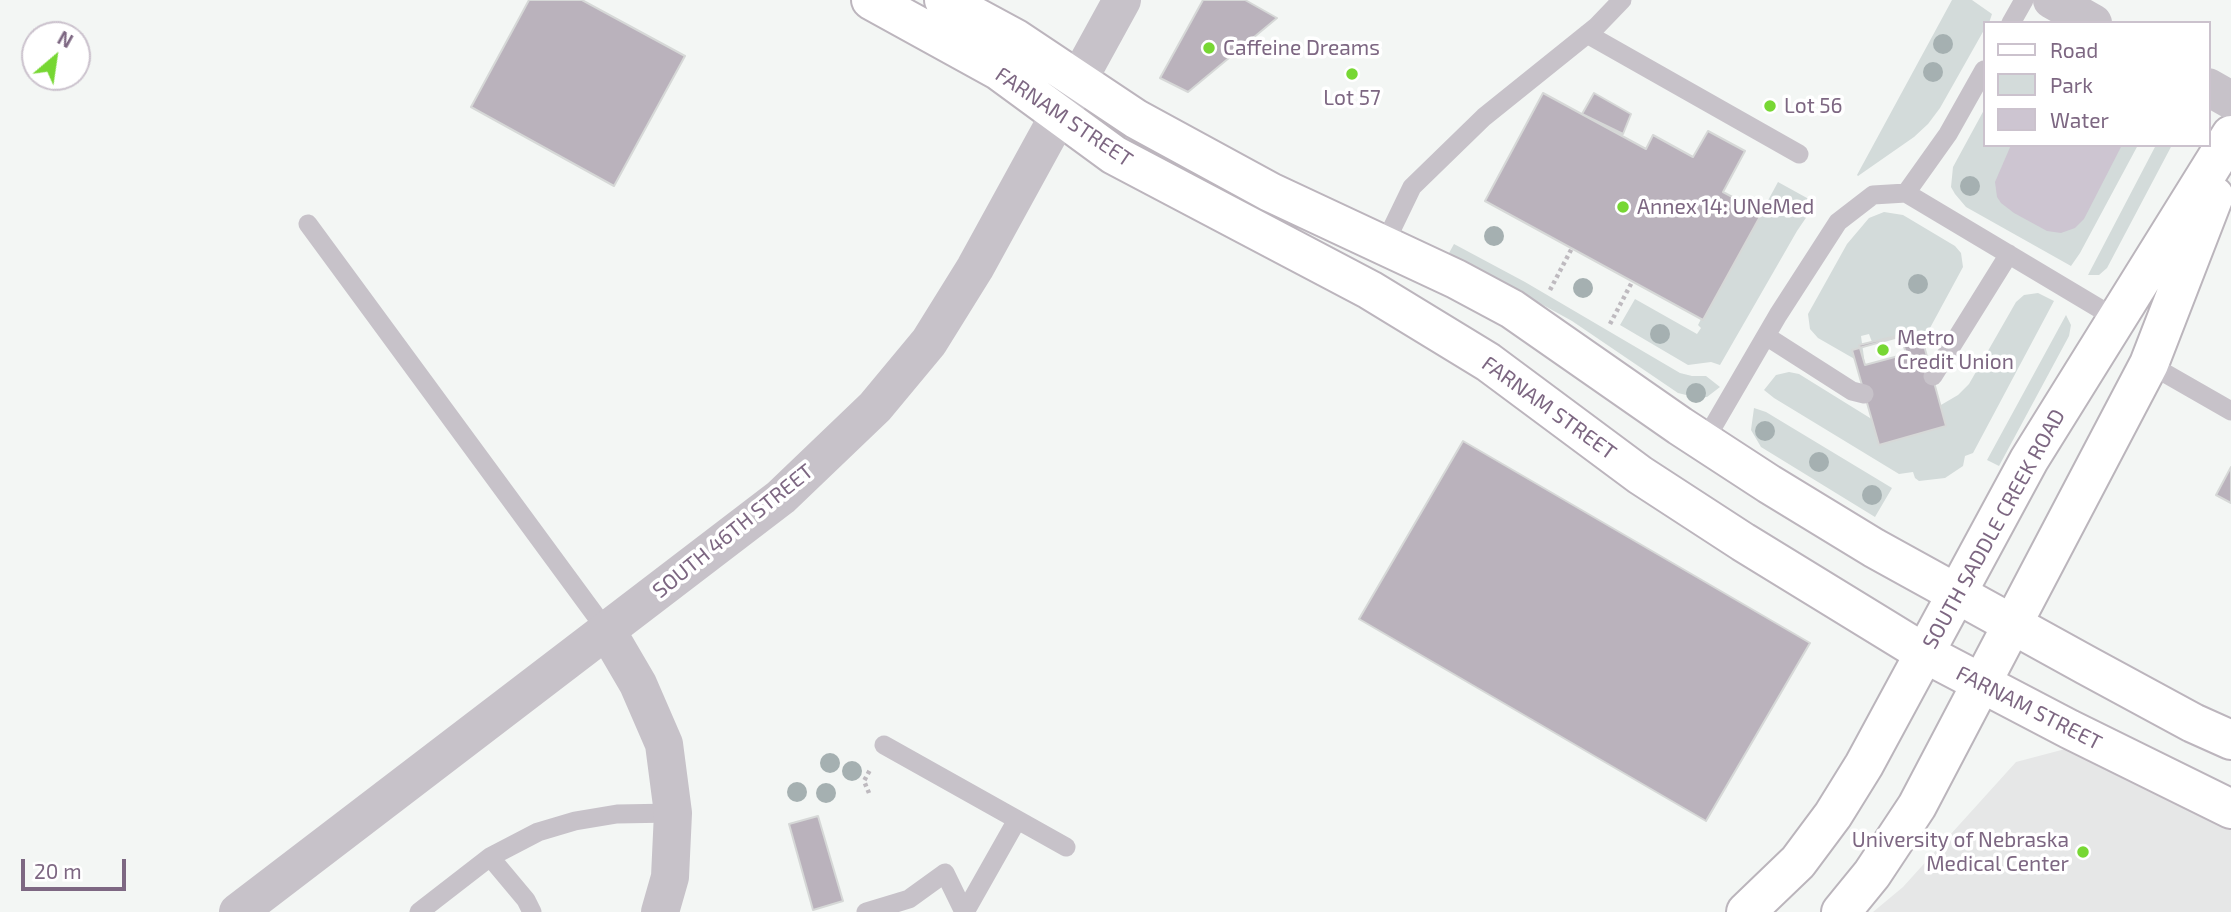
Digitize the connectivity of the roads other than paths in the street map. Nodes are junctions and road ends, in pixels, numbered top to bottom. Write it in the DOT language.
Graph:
graph roads {
  1 [pos="871,0"];
  2 [pos="944,0"];
  3 [pos="1122,0"];
  4 [pos="1622,0"];
  5 [pos="2024,0"];
  6 [pos="2052,0"];
  7 [pos="2012,21"];
  8 [pos="2089,21"];
  9 [pos="1587,34"];
  10 [pos="1982,74"];
  11 [pos="1078,81"];
  12 [pos="2210,89"];
  13 [pos="2231,100"];
  14 [pos="1059,115"];
  15 [pos="2231,135"];
  16 [pos="2231,151"];
  17 [pos="1800,154"];
  18 [pos="1906,193"];
  19 [pos="308,224"];
  20 [pos="1384,245"];
  21 [pos="2009,254"];
  22 [pos="2117,318"];
  23 [pos="1766,336"];
  24 [pos="2149,365"];
  25 [pos="1933,376"];
  26 [pos="1864,394"];
  27 [pos="2231,411"];
  28 [pos="1704,442"];
  29 [pos="1956,593"];
  30 [pos="2011,623"];
  31 [pos="607,631"];
  32 [pos="1924,653"];
  33 [pos="1981,683"];
  34 [pos="2231,740"];
  35 [pos="884,745"];
  36 [pos="2231,809"];
  37 [pos="673,813"];
  38 [pos="1017,820"];
  39 [pos="1066,847"];
  40 [pos="490,857"];
  41 [pos="238,912"];
  42 [pos="419,912"];
  43 [pos="532,912"];
  44 [pos="660,912"];
  45 [pos="866,912"];
  46 [pos="964,912"];
  47 [pos="1745,912"];
  48 [pos="1841,912"];
  1 -- 14 [label="main road, FARNAM STREET"];
  2 -- 11 [label="main road, FARNAM STREET"];
  3 -- 11 [label="street, SOUTH 46TH STREET"];
  4 -- 9 [label="lane"];
  5 -- 7 [label="lane"];
  6 -- 8 [label="street"];
  9 -- 17 [label="lane"];
  9 -- 20 [label="lane"];
  10 -- 18 [label="lane"];
  11 -- 14 [label="street, SOUTH 46TH STREET"];
  11 -- 20 [label="main road, FARNAM STREET"];
  12 -- 13 [label="street"];
  14 -- 31 [label="street, SOUTH 46TH STREET"];
  14 -- 32 [label="main road, FARNAM STREET"];
  15 -- 22 [label="main road, SOUTH SADDLE CREEK ROAD"];
  16 -- 24 [label="main road"];
  18 -- 21 [label="lane"];
  18 -- 23 [label="lane"];
  19 -- 31 [label="lane"];
  20 -- 28 [label="main road, FARNAM STREET"];
  21 -- 22 [label="lane"];
  21 -- 25 [label="lane"];
  22 -- 29 [label="main road, SOUTH SADDLE CREEK ROAD"];
  23 -- 26 [label="lane"];
  23 -- 28 [label="lane"];
  24 -- 27 [label="lane"];
  24 -- 30 [label="main road"];
  28 -- 29 [label="main road, FARNAM STREET"];
  29 -- 30 [label="main road, FARNAM STREET"];
  29 -- 32 [label="main road, SOUTH SADDLE CREEK ROAD"];
  30 -- 33 [label="main road"];
  30 -- 34 [label="main road, FARNAM STREET"];
  31 -- 37 [label="street"];
  31 -- 41 [label="street, SOUTH 46TH STREET"];
  32 -- 33 [label="main road, FARNAM STREET"];
  32 -- 47 [label="main road, SOUTH SADDLE CREEK ROAD"];
  33 -- 36 [label="main road, FARNAM STREET"];
  33 -- 48 [label="main road"];
  35 -- 38 [label="lane"];
  37 -- 40 [label="lane"];
  37 -- 44 [label="street"];
  38 -- 39 [label="lane"];
  38 -- 46 [label="lane"];
  40 -- 42 [label="lane"];
  40 -- 43 [label="lane"];
  45 -- 46 [label="lane"];
}
